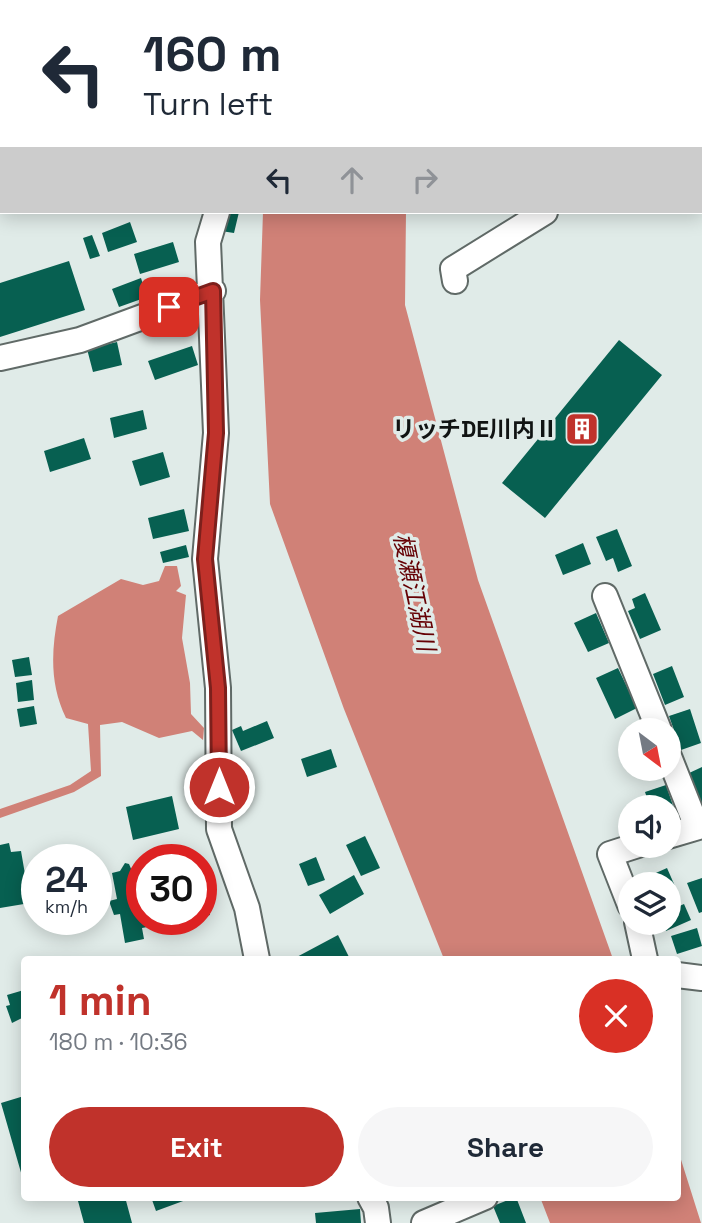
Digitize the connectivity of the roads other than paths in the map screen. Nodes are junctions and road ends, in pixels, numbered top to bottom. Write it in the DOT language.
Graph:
graph roads {
  1 [pos="216,214"];
  2 [pos="542,214"];
  3 [pos="455,281"];
  4 [pos="213,291"];
  5 [pos="0,358"];
  6 [pos="606,596"];
  7 [pos="654,718"];
  8 [pos="680,781"];
  9 [pos="700,826"];
  10 [pos="681,832"];
  11 [pos="618,852"];
  12 [pos="618,873"];
  13 [pos="640,935"];
  14 [pos="256,956"];
  15 [pos="644,956"];
  16 [pos="681,975"];
  17 [pos="702,978"];
  18 [pos="372,1201"];
  19 [pos="476,1201"];
  20 [pos="378,1223"];
  21 [pos="424,1223"];
  1 -- 4 [label="street"];
  2 -- 3 [label="street"];
  4 -- 5 [label="street"];
  4 -- 14 [label="street"];
  6 -- 7 [label="street"];
  8 -- 9 [label="street"];
  9 -- 10 [label="street"];
  11 -- 12 [label="street"];
  13 -- 15 [label="street"];
  16 -- 17 [label="street"];
  18 -- 20 [label="street"];
  19 -- 21 [label="street"];
}
